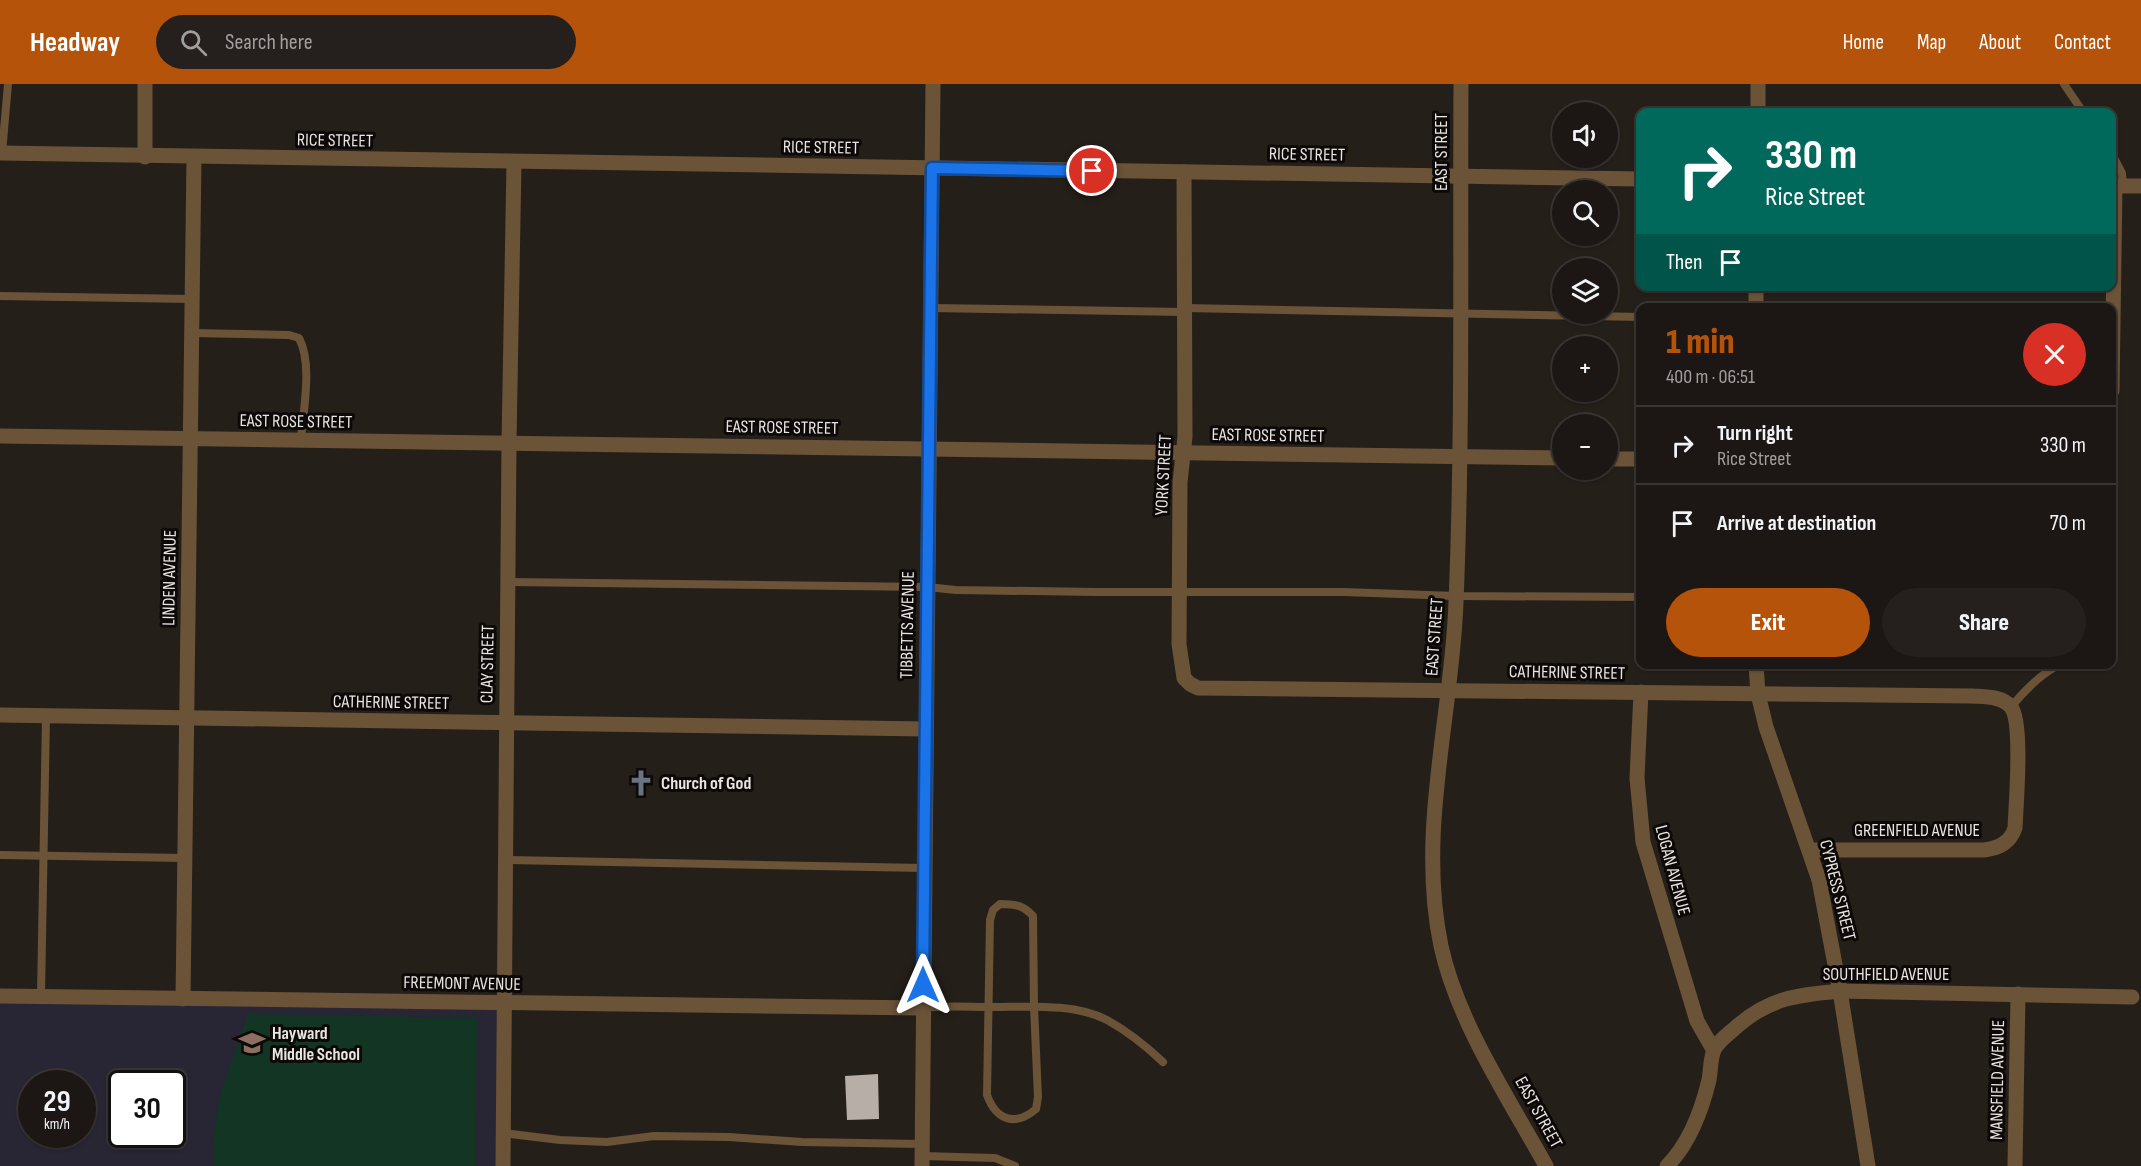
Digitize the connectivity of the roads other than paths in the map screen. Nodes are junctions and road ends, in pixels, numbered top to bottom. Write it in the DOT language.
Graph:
graph roads {
  1 [pos="8,84"];
  2 [pos="145,84"];
  3 [pos="933,84"];
  4 [pos="1461,84"];
  5 [pos="1758,84"];
  6 [pos="2064,84"];
  7 [pos="1758,108"];
  8 [pos="2080,108"];
  9 [pos="1,153"];
  10 [pos="145,157"];
  11 [pos="195,157"];
  12 [pos="514,162"];
  13 [pos="2116,162"];
  14 [pos="932,168"];
  15 [pos="1184,172"];
  16 [pos="1460,176"];
  17 [pos="1636,179"];
  18 [pos="2117,186"];
  19 [pos="2141,186"];
  20 [pos="2116,220"];
  21 [pos="0,296"];
  22 [pos="192,299"];
  23 [pos="931,308"];
  24 [pos="1184,310"];
  25 [pos="1460,315"];
  26 [pos="1636,317"];
  27 [pos="192,333"];
  28 [pos="0,436"];
  29 [pos="190,439"];
  30 [pos="301,440"];
  31 [pos="509,443"];
  32 [pos="929,449"];
  33 [pos="1183,453"];
  34 [pos="1459,457"];
  35 [pos="1552,458"];
  36 [pos="1618,459"];
  37 [pos="1636,459"];
  38 [pos="508,582"];
  39 [pos="927,586"];
  40 [pos="1179,591"];
  41 [pos="1456,596"];
  42 [pos="1636,597"];
  43 [pos="1756,669"];
  44 [pos="2045,669"];
  45 [pos="1283,689"];
  46 [pos="1449,690"];
  47 [pos="1641,692"];
  48 [pos="1758,694"];
  49 [pos="2011,707"];
  50 [pos="0,715"];
  51 [pos="46,716"];
  52 [pos="187,718"];
  53 [pos="506,723"];
  54 [pos="925,729"];
  55 [pos="1810,850"];
  56 [pos="0,855"];
  57 [pos="45,855"];
  58 [pos="185,858"];
  59 [pos="506,860"];
  60 [pos="924,868"];
  61 [pos="1840,991"];
  62 [pos="2018,994"];
  63 [pos="0,996"];
  64 [pos="41,996"];
  65 [pos="2132,997"];
  66 [pos="183,999"];
  67 [pos="505,1003"];
  68 [pos="988,1007"];
  69 [pos="1034,1007"];
  70 [pos="923,1008"];
  71 [pos="1713,1049"];
  72 [pos="1163,1062"];
  73 [pos="503,1133"];
  74 [pos="922,1155"];
  75 [pos="503,1166"];
  76 [pos="1015,1166"];
  77 [pos="1546,1166"];
  78 [pos="1667,1166"];
  79 [pos="1868,1166"];
  80 [pos="2015,1166"];
  1 -- 9 [label="lane"];
  2 -- 10 [label="street"];
  3 -- 14 [label="street, TIBBETTS AVENUE"];
  4 -- 16 [label="street, EAST STREET"];
  5 -- 7 [label="street"];
  6 -- 8 [label="lane"];
  9 -- 10 [label="street, RICE STREET"];
  10 -- 11 [label="street, RICE STREET"];
  11 -- 12 [label="street, RICE STREET"];
  11 -- 22 [label="street, LINDEN AVENUE"];
  12 -- 14 [label="street, RICE STREET"];
  12 -- 31 [label="street, CLAY STREET"];
  13 -- 18 [label="lane"];
  14 -- 15 [label="street, RICE STREET"];
  14 -- 23 [label="street, TIBBETTS AVENUE"];
  15 -- 16 [label="street, RICE STREET"];
  15 -- 24 [label="street, YORK STREET"];
  16 -- 17 [label="street, RICE STREET"];
  16 -- 25 [label="street, EAST STREET"];
  18 -- 19 [label="street"];
  18 -- 20 [label="street"];
  21 -- 22 [label="lane"];
  22 -- 27 [label="street, LINDEN AVENUE"];
  23 -- 24 [label="lane"];
  23 -- 32 [label="street, TIBBETTS AVENUE"];
  24 -- 25 [label="lane"];
  24 -- 33 [label="street, YORK STREET"];
  25 -- 26 [label="lane"];
  25 -- 34 [label="street, EAST STREET"];
  27 -- 29 [label="street, LINDEN AVENUE"];
  27 -- 30 [label="lane"];
  28 -- 29 [label="street, EAST ROSE STREET"];
  29 -- 30 [label="street, EAST ROSE STREET"];
  29 -- 52 [label="street, LINDEN AVENUE"];
  30 -- 31 [label="street, EAST ROSE STREET"];
  31 -- 32 [label="street, EAST ROSE STREET"];
  31 -- 38 [label="street, CLAY STREET"];
  32 -- 33 [label="street, EAST ROSE STREET"];
  32 -- 39 [label="street, TIBBETTS AVENUE"];
  33 -- 34 [label="street, EAST ROSE STREET"];
  33 -- 40 [label="street, YORK STREET"];
  34 -- 35 [label="street, EAST ROSE STREET"];
  34 -- 41 [label="street, EAST STREET"];
  36 -- 37 [label="street"];
  38 -- 39 [label="lane"];
  38 -- 53 [label="street, CLAY STREET"];
  39 -- 40 [label="lane"];
  39 -- 54 [label="street, TIBBETTS AVENUE"];
  40 -- 41 [label="lane"];
  40 -- 45 [label="street, YORK STREET"];
  41 -- 42 [label="lane"];
  41 -- 46 [label="street, EAST STREET"];
  43 -- 48 [label="street, CYPRESS STREET"];
  44 -- 49 [label="lane"];
  45 -- 46 [label="street, CATHERINE STREET"];
  46 -- 47 [label="street, CATHERINE STREET"];
  46 -- 77 [label="street, EAST STREET"];
  47 -- 48 [label="street, CATHERINE STREET"];
  47 -- 71 [label="street, LOGAN AVENUE"];
  48 -- 49 [label="street, CATHERINE STREET"];
  48 -- 55 [label="street, CYPRESS STREET"];
  49 -- 55 [label="street, GREENFIELD AVENUE"];
  50 -- 51 [label="street, CATHERINE STREET"];
  51 -- 52 [label="street, CATHERINE STREET"];
  51 -- 57 [label="lane"];
  52 -- 53 [label="street, CATHERINE STREET"];
  52 -- 58 [label="street, LINDEN AVENUE"];
  53 -- 54 [label="street, CATHERINE STREET"];
  53 -- 59 [label="street, CLAY STREET"];
  54 -- 60 [label="street, TIBBETTS AVENUE"];
  55 -- 61 [label="street, CYPRESS STREET"];
  56 -- 57 [label="lane"];
  57 -- 58 [label="lane"];
  57 -- 64 [label="lane"];
  58 -- 66 [label="street, LINDEN AVENUE"];
  59 -- 60 [label="lane"];
  59 -- 67 [label="street, CLAY STREET"];
  60 -- 70 [label="street, TIBBETTS AVENUE"];
  61 -- 62 [label="street, SOUTHFIELD AVENUE"];
  61 -- 71 [label="street, SOUTHFIELD AVENUE"];
  61 -- 79 [label="street, CYPRESS STREET"];
  62 -- 65 [label="street, SOUTHFIELD AVENUE"];
  62 -- 80 [label="street, MANSFIELD AVENUE"];
  63 -- 64 [label="street, FREEMONT AVENUE"];
  64 -- 66 [label="street, FREEMONT AVENUE"];
  66 -- 67 [label="street, FREEMONT AVENUE"];
  67 -- 70 [label="street, FREEMONT AVENUE"];
  67 -- 73 [label="street, CLAY STREET"];
  68 -- 69 [label="lane"];
  68 -- 69 [label="lane"];
  68 -- 69 [label="lane"];
  68 -- 70 [label="lane"];
  69 -- 72 [label="lane"];
  70 -- 74 [label="street, TIBBETTS AVENUE"];
  71 -- 78 [label="street"];
  73 -- 74 [label="lane"];
  73 -- 75 [label="street, CLAY STREET"];
  74 -- 76 [label="lane"];
}
